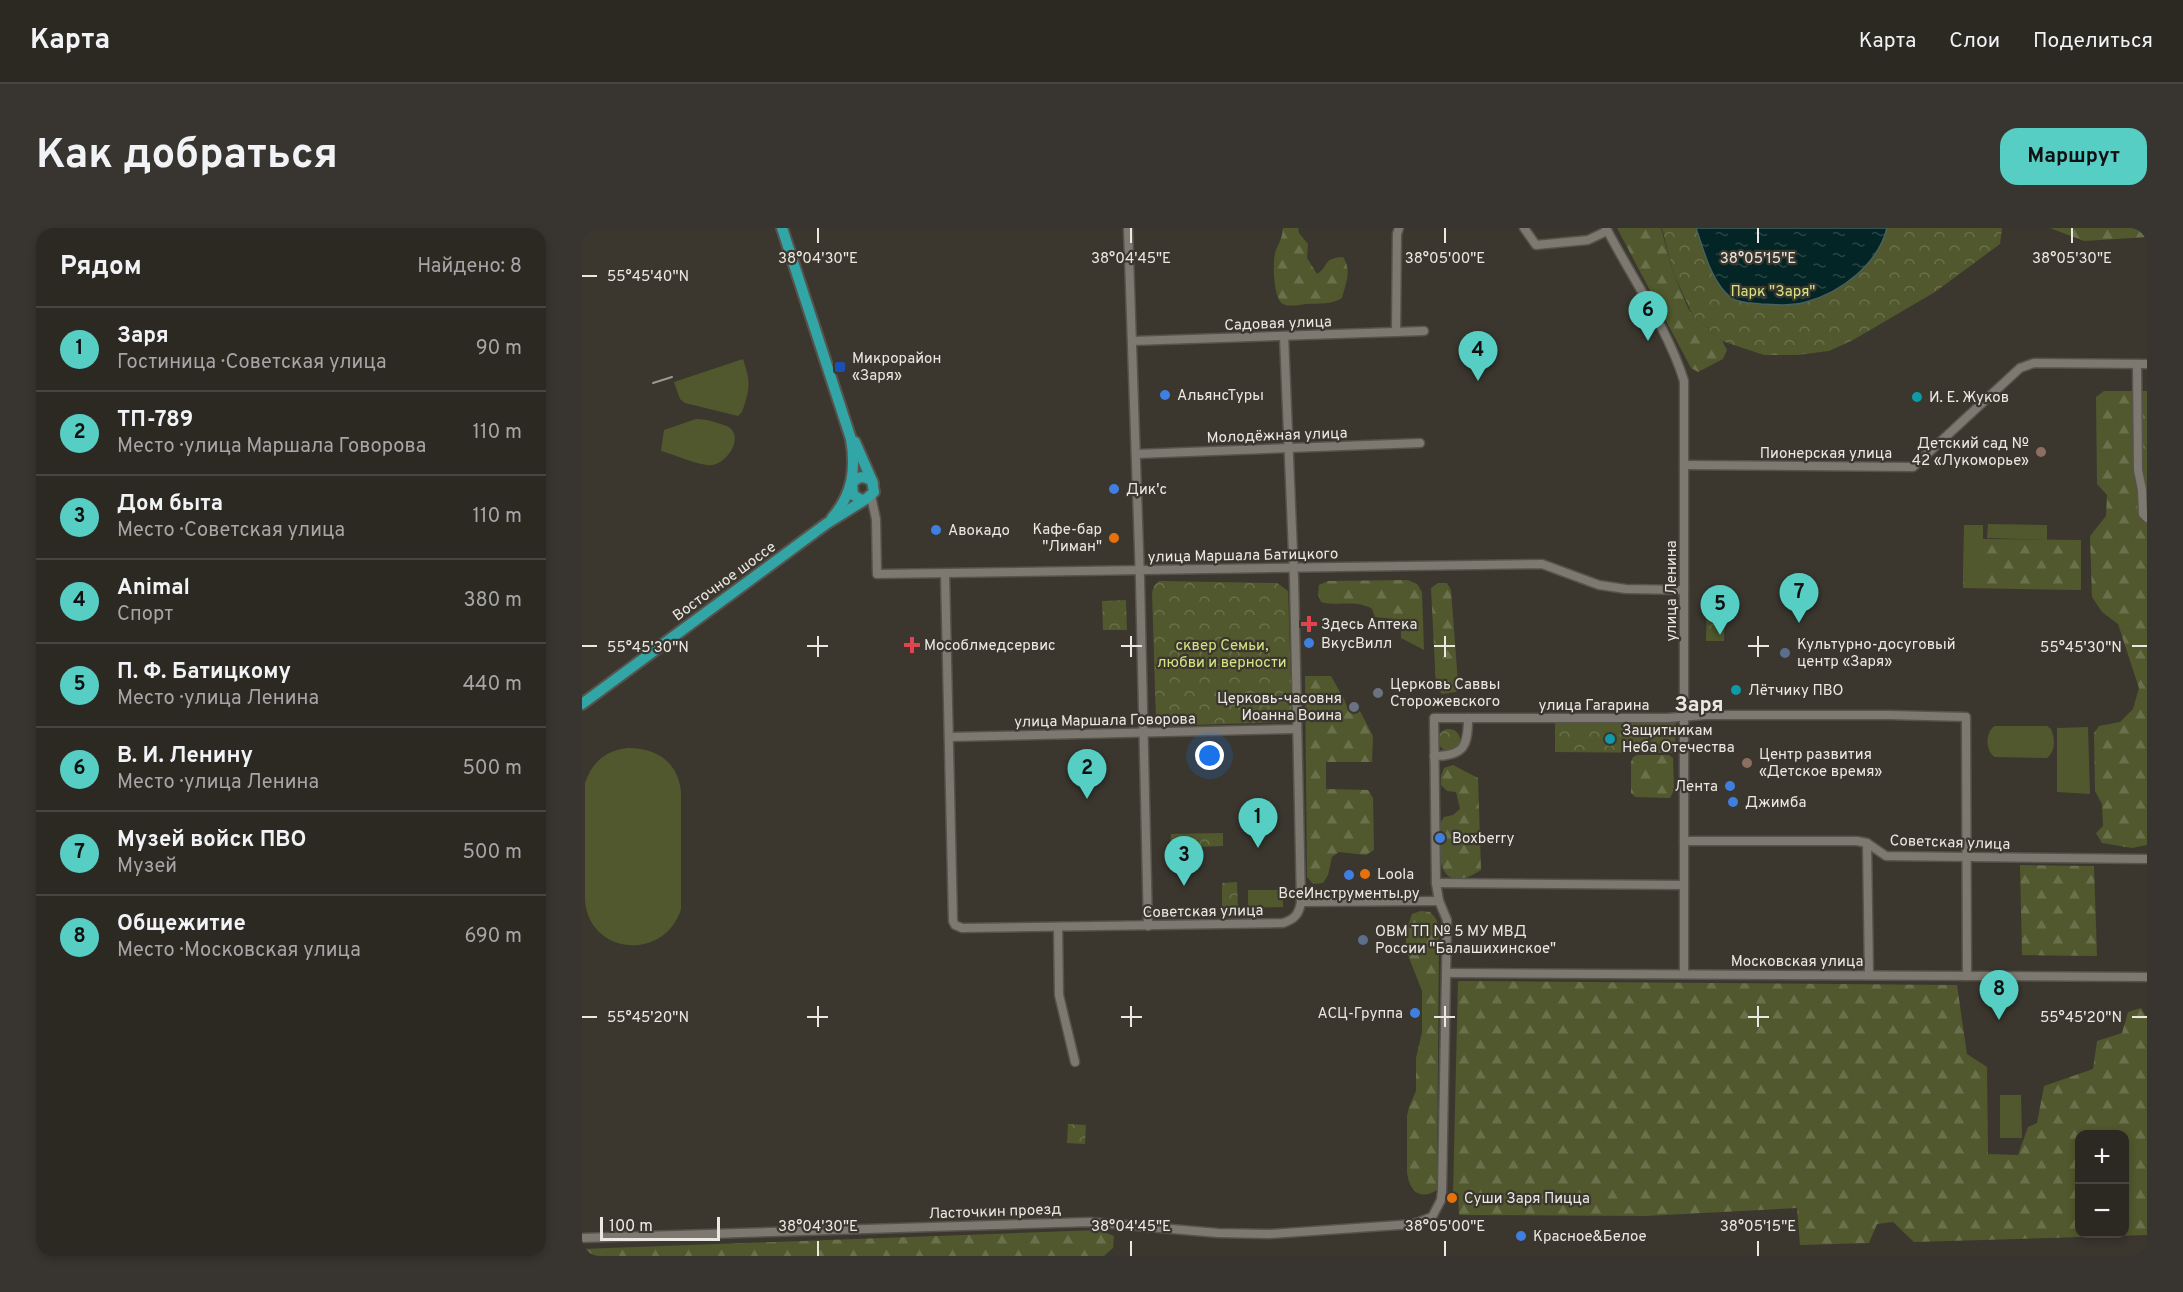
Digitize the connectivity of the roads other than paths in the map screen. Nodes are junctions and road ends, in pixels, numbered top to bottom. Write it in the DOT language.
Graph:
graph roads {
  1 [pos="782,228"];
  2 [pos="1128,228"];
  3 [pos="1399,228"];
  4 [pos="1524,228"];
  5 [pos="1606,230"];
  6 [pos="1424,331"];
  7 [pos="1396,332"];
  8 [pos="1284,336"];
  9 [pos="1132,341"];
  10 [pos="2143,364"];
  11 [pos="845,418"];
  12 [pos="1420,443"];
  13 [pos="1290,448"];
  14 [pos="1136,454"];
  15 [pos="1684,465"];
  16 [pos="852,484"];
  17 [pos="870,494"];
  18 [pos="2145,516"];
  19 [pos="826,524"];
  20 [pos="1293,568"];
  21 [pos="1139,570"];
  22 [pos="945,574"];
  23 [pos="1684,590"];
  24 [pos="582,705"];
  25 [pos="1684,717"];
  26 [pos="1468,718"];
  27 [pos="1297,729"];
  28 [pos="1144,733"];
  29 [pos="949,737"];
  30 [pos="1434,756"];
  31 [pos="1684,841"];
  32 [pos="1868,843"];
  33 [pos="1967,857"];
  34 [pos="2147,859"];
  35 [pos="1436,883"];
  36 [pos="1684,885"];
  37 [pos="1439,901"];
  38 [pos="1300,902"];
  39 [pos="1148,926"];
  40 [pos="1058,927"];
  41 [pos="1448,973"];
  42 [pos="1683,974"];
  43 [pos="1869,975"];
  44 [pos="1967,976"];
  45 [pos="2147,977"];
  46 [pos="1075,1062"];
  47 [pos="582,1238"];
  1 -- 11 [label="main road, Восточное шоссе"];
  2 -- 9 [label="street"];
  3 -- 7 [label="street"];
  4 -- 5 [label="street"];
  5 -- 15 [label="street, улица Ленина"];
  6 -- 7 [label="street, Садовая улица"];
  7 -- 8 [label="street, Садовая улица"];
  8 -- 9 [label="street, Садовая улица"];
  8 -- 13 [label="street"];
  9 -- 14 [label="street"];
  10 -- 15 [label="street, Пионерская улица"];
  10 -- 18 [label="street"];
  11 -- 16 [label="main road, Восточное шоссе"];
  11 -- 17 [label="main road, Восточное шоссе"];
  12 -- 13 [label="street, Молодёжная улица"];
  13 -- 14 [label="street, Молодёжная улица"];
  13 -- 20 [label="street"];
  14 -- 21 [label="street"];
  15 -- 23 [label="street, улица Ленина"];
  16 -- 17 [label="main road"];
  16 -- 17 [label="main road"];
  16 -- 19 [label="main road, Восточное шоссе"];
  17 -- 19 [label="main road, Восточное шоссе"];
  17 -- 22 [label="street, улица Маршала Батицкого"];
  19 -- 24 [label="main road, Восточное шоссе"];
  20 -- 21 [label="street, улица Маршала Батицкого"];
  20 -- 23 [label="street, улица Маршала Батицкого"];
  20 -- 27 [label="street"];
  21 -- 22 [label="street, улица Маршала Батицкого"];
  21 -- 28 [label="street"];
  22 -- 29 [label="street"];
  23 -- 25 [label="street, улица Ленина"];
  25 -- 26 [label="street, улица Гагарина"];
  25 -- 31 [label="street, улица Ленина"];
  25 -- 33 [label="street, улица Гагарина"];
  26 -- 30 [label="street"];
  26 -- 30 [label="street, улица Гагарина"];
  27 -- 28 [label="street, улица Маршала Говорова"];
  27 -- 38 [label="street"];
  28 -- 29 [label="street, улица Маршала Говорова"];
  28 -- 39 [label="street"];
  29 -- 40 [label="street, Советская улица"];
  30 -- 35 [label="street"];
  31 -- 32 [label="street, Советская улица"];
  31 -- 36 [label="street, улица Ленина"];
  32 -- 33 [label="street, Советская улица"];
  32 -- 43 [label="street"];
  33 -- 34 [label="street, Советская улица"];
  33 -- 44 [label="street"];
  35 -- 36 [label="street"];
  35 -- 37 [label="street"];
  36 -- 42 [label="street, улица Ленина"];
  37 -- 38 [label="street"];
  37 -- 41 [label="street"];
  38 -- 39 [label="street, Советская улица"];
  39 -- 40 [label="street, Советская улица"];
  40 -- 46 [label="street"];
  41 -- 42 [label="street, Московская улица"];
  41 -- 47 [label="street, Ласточкин проезд"];
  42 -- 43 [label="street, Московская улица"];
  43 -- 44 [label="street, Московская улица"];
  44 -- 45 [label="street, Московская улица"];
}
